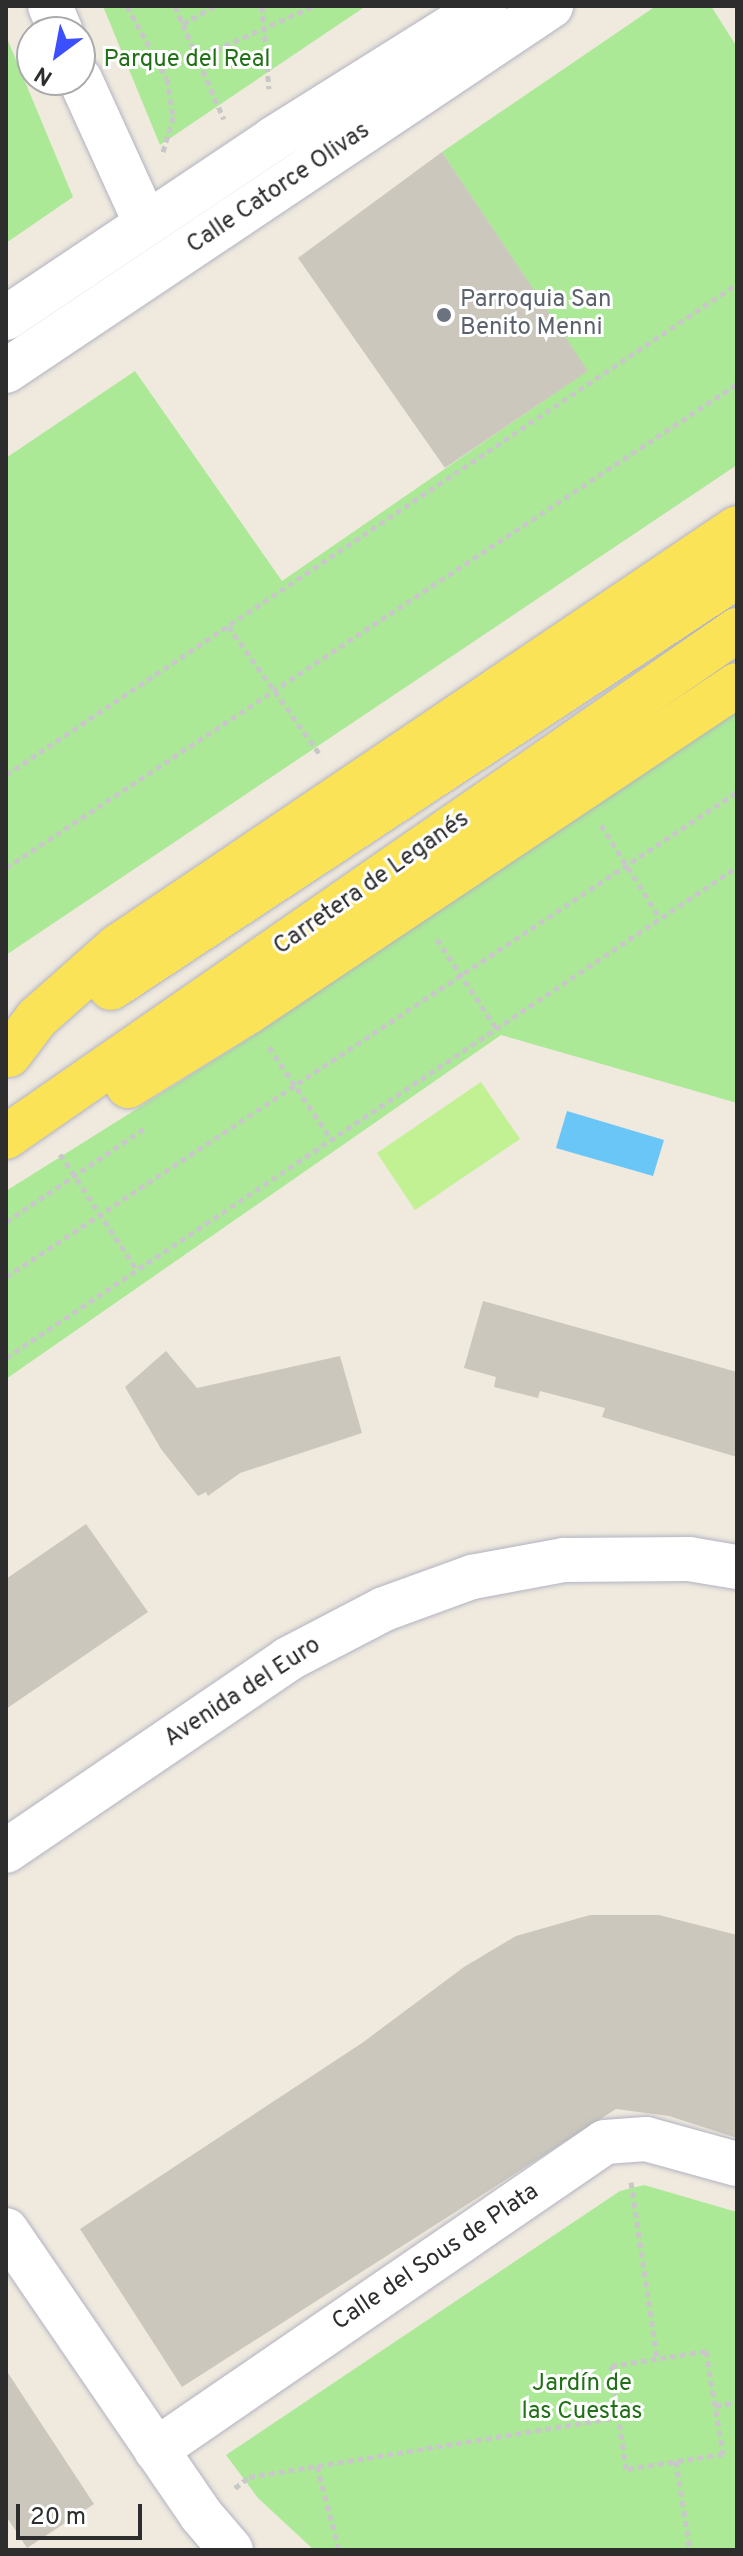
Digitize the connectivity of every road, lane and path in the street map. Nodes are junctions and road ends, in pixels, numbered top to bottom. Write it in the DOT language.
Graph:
graph roads {
  1 [pos="127,6"];
  2 [pos="175,6"];
  3 [pos="214,6"];
  4 [pos="262,6"];
  5 [pos="314,6"];
  6 [pos="485,6"];
  7 [pos="551,6"];
  8 [pos="183,24"];
  9 [pos="263,26"];
  10 [pos="197,58"];
  11 [pos="269,89"];
  12 [pos="88,96"];
  13 [pos="224,119"];
  14 [pos="162,156"];
  15 [pos="146,224"];
  16 [pos="737,284"];
  17 [pos="6,318"];
  18 [pos="6,371"];
  19 [pos="737,384"];
  20 [pos="737,528"];
  21 [pos="737,576"];
  22 [pos="228,626"];
  23 [pos="737,630"];
  24 [pos="737,685"];
  25 [pos="273,687"];
  26 [pos="321,756"];
  27 [pos="6,775"];
  28 [pos="737,792"];
  29 [pos="594,815"];
  30 [pos="625,863"];
  31 [pos="737,867"];
  32 [pos="6,868"];
  33 [pos="660,918"];
  34 [pos="433,933"];
  35 [pos="460,973"];
  36 [pos="496,1028"];
  37 [pos="264,1039"];
  38 [pos="7,1056"];
  39 [pos="294,1085"];
  40 [pos="6,1137"];
  41 [pos="331,1139"];
  42 [pos="6,1150"];
  43 [pos="60,1154"];
  44 [pos="101,1214"];
  45 [pos="137,1270"];
  46 [pos="6,1277"];
  47 [pos="6,1358"];
  48 [pos="737,1567"];
  49 [pos="6,1851"];
  50 [pos="737,2164"];
  51 [pos="629,2173"];
  52 [pos="6,2230"];
  53 [pos="657,2359"];
  54 [pos="737,2402"];
  55 [pos="715,2406"];
  56 [pos="618,2417"];
  57 [pos="156,2450"];
  58 [pos="676,2461"];
  59 [pos="317,2466"];
  60 [pos="225,2496"];
  61 [pos="231,2550"];
  62 [pos="339,2550"];
  63 [pos="690,2550"];
  1 -- 14 [label="path"];
  2 -- 8 [label="path"];
  3 -- 8 [label="path"];
  4 -- 9 [label="path"];
  5 -- 9 [label="path"];
  6 -- 15 [label="street, Calle Catorce Olivas"];
  7 -- 18 [label="street, Calle Catorce Olivas"];
  8 -- 10 [label="path"];
  9 -- 10 [label="path"];
  9 -- 11 [label="path"];
  10 -- 13 [label="path"];
  12 -- 15 [label="street"];
  15 -- 17 [label="street, Calle Catorce Olivas"];
  16 -- 22 [label="path"];
  19 -- 25 [label="path"];
  20 -- 38 [label="main road"];
  21 -- 38 [label="main road"];
  22 -- 25 [label="path"];
  22 -- 27 [label="path"];
  23 -- 40 [label="main road, Carretera de Leganés"];
  24 -- 42 [label="main road"];
  25 -- 26 [label="path"];
  25 -- 32 [label="path"];
  28 -- 30 [label="path"];
  29 -- 30 [label="path"];
  30 -- 33 [label="path"];
  30 -- 35 [label="path"];
  31 -- 33 [label="path"];
  33 -- 36 [label="path"];
  34 -- 35 [label="path"];
  35 -- 36 [label="path"];
  35 -- 39 [label="path"];
  36 -- 41 [label="path"];
  37 -- 39 [label="path"];
  39 -- 41 [label="path"];
  39 -- 44 [label="path"];
  41 -- 45 [label="path"];
  43 -- 44 [label="path"];
  44 -- 45 [label="path"];
  44 -- 46 [label="path"];
  45 -- 47 [label="path"];
  48 -- 49 [label="street, Avenida del Euro"];
  50 -- 57 [label="street, Calle del Sous de Plata"];
  51 -- 53 [label="path"];
  52 -- 57 [label="street"];
  53 -- 55 [label="path"];
  53 -- 56 [label="path"];
  54 -- 55 [label="path"];
  55 -- 58 [label="path"];
  56 -- 58 [label="path"];
  56 -- 59 [label="path"];
  57 -- 61 [label="street"];
  58 -- 63 [label="path"];
  59 -- 60 [label="path"];
  59 -- 62 [label="path"];
}
